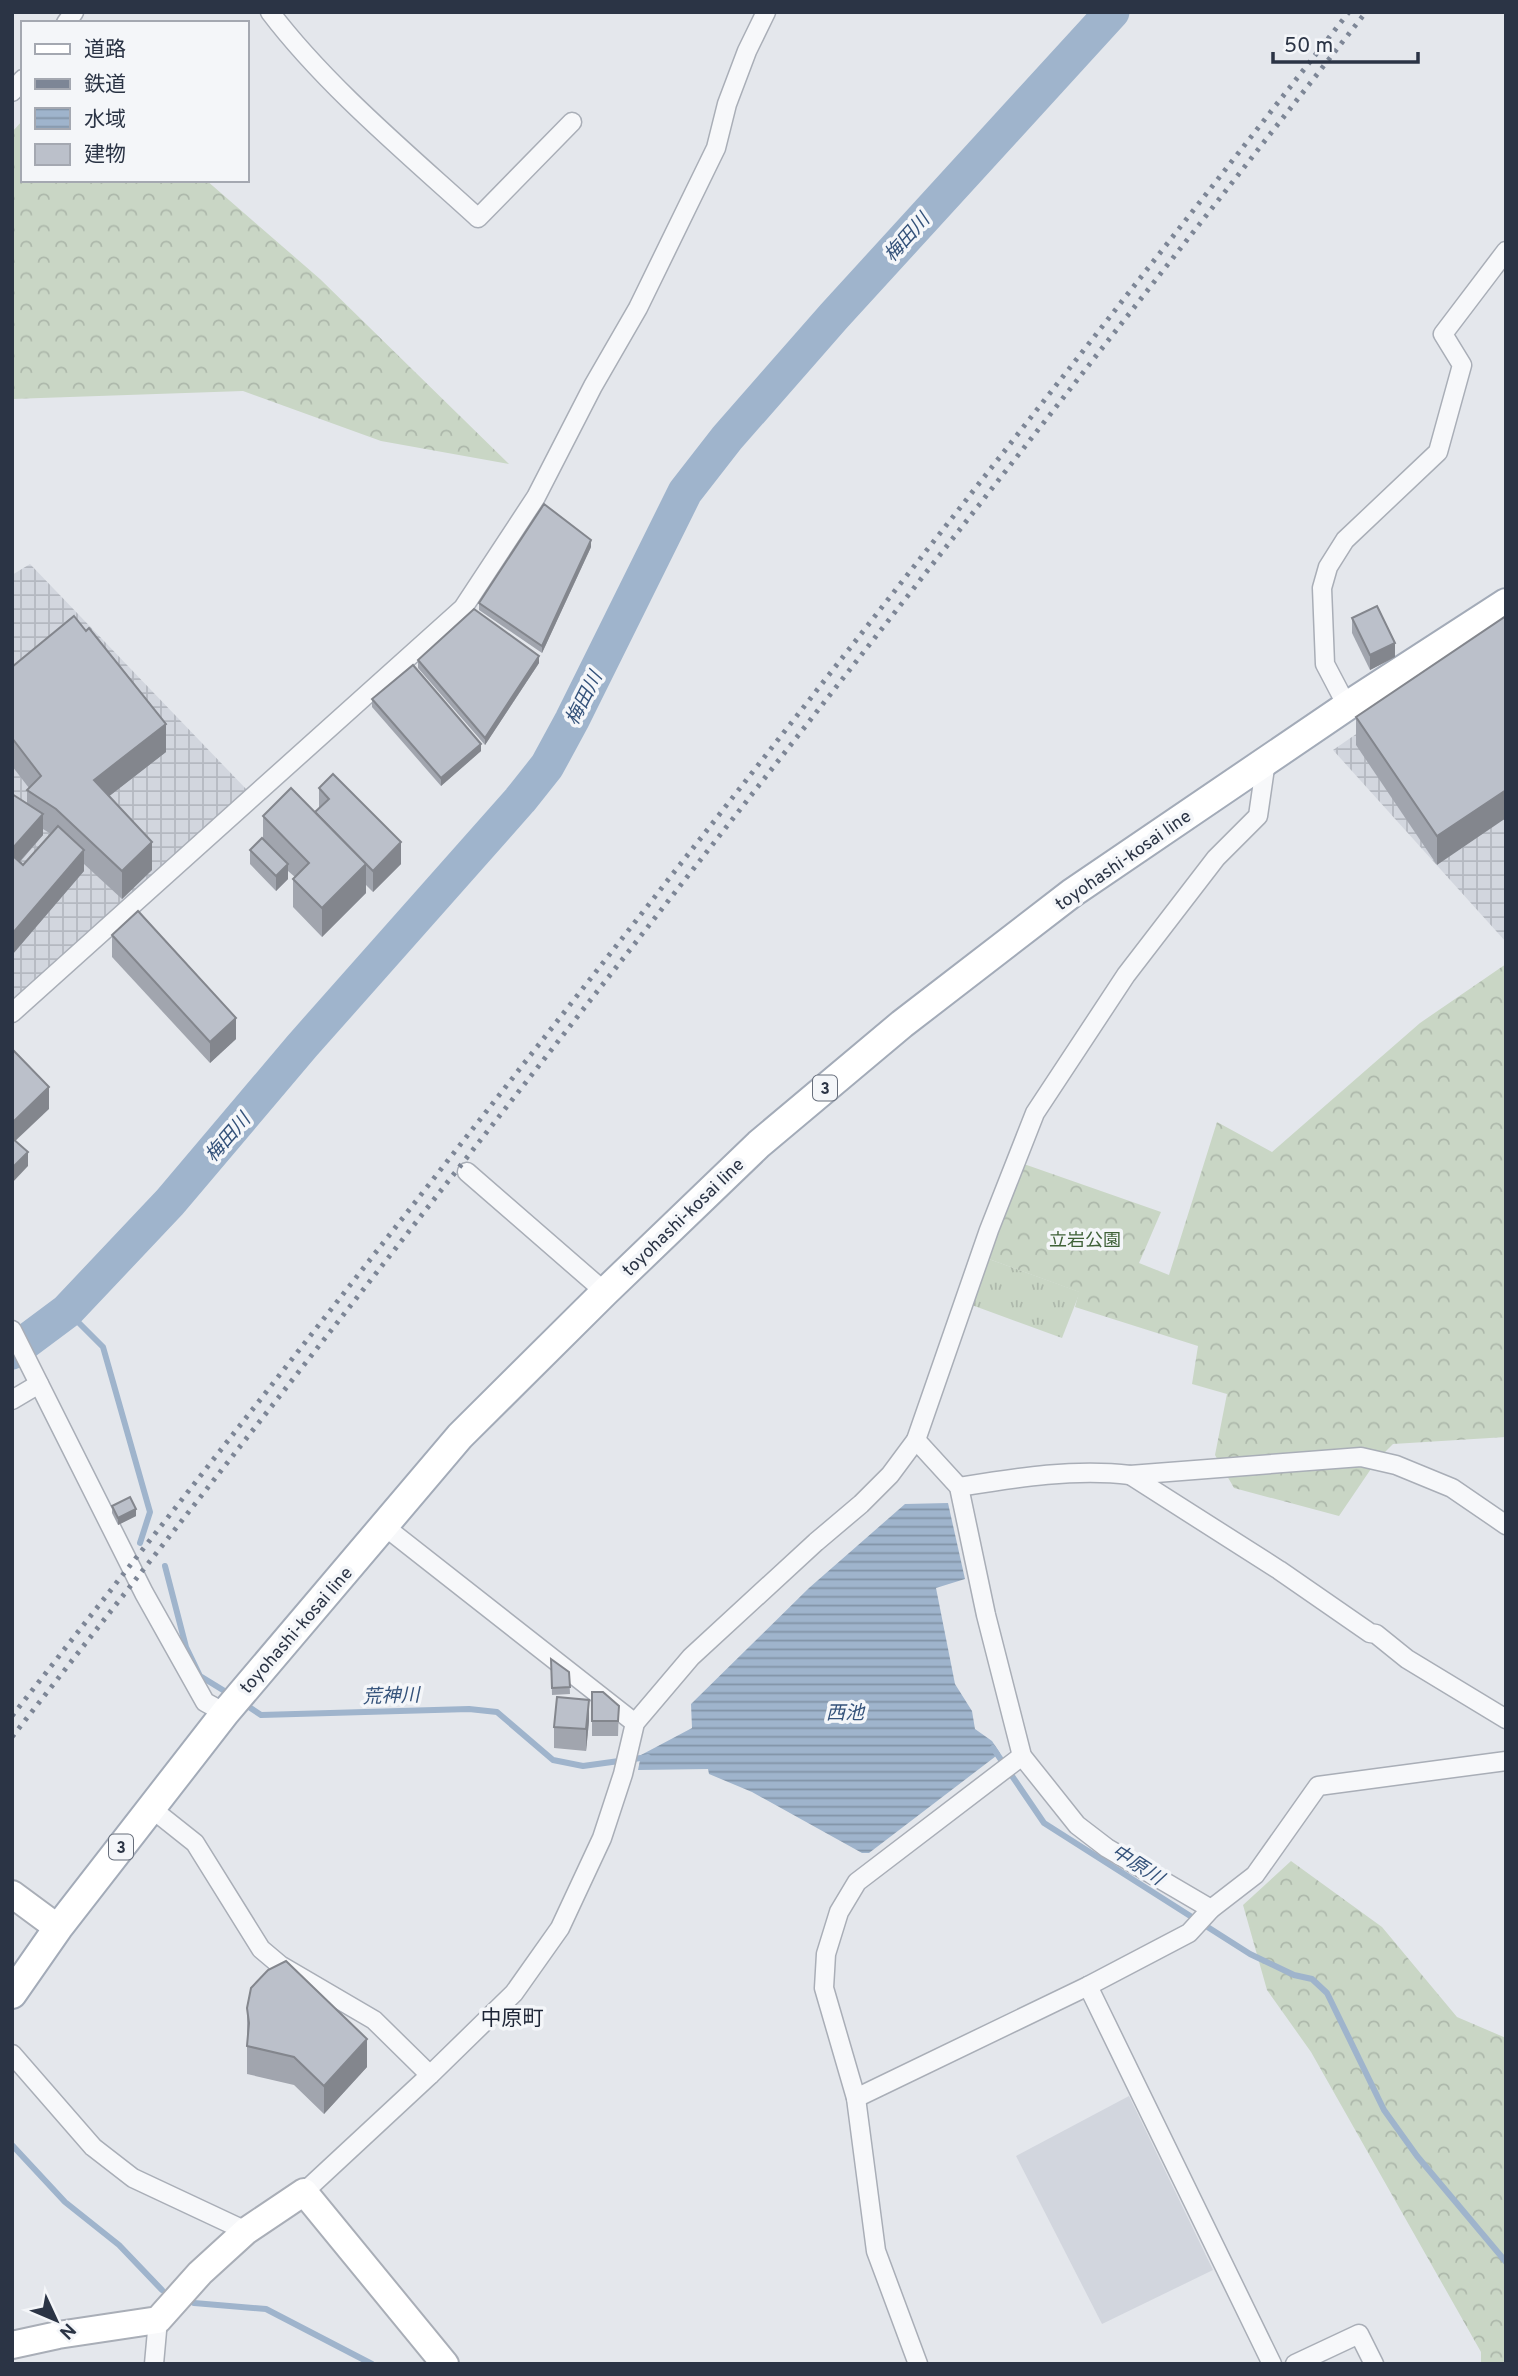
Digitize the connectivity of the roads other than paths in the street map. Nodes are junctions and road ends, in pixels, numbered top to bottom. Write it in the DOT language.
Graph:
graph roads {
  1 [pos="270,12"];
  2 [pos="766,12"];
  3 [pos="572,122"];
  4 [pos="1506,251"];
  5 [pos="1506,603"];
  6 [pos="1347,706"];
  7 [pos="1266,761"];
  8 [pos="12,1013"];
  9 [pos="467,1172"];
  10 [pos="605,1292"];
  11 [pos="12,1330"];
  12 [pos="37,1379"];
  13 [pos="12,1400"];
  14 [pos="916,1440"];
  15 [pos="1130,1475"];
  16 [pos="959,1487"];
  17 [pos="1506,1525"];
  18 [pos="384,1526"];
  19 [pos="234,1702"];
  20 [pos="1506,1720"];
  21 [pos="635,1723"];
  22 [pos="1019,1758"];
  23 [pos="1506,1761"];
  24 [pos="151,1808"];
  25 [pos="12,1894"];
  26 [pos="1208,1912"];
  27 [pos="58,1928"];
  28 [pos="1088,1986"];
  29 [pos="12,1994"];
  30 [pos="12,2054"];
  31 [pos="430,2075"];
  32 [pos="856,2098"];
  33 [pos="304,2192"];
  34 [pos="246,2231"];
  35 [pos="158,2320"];
  36 [pos="12,2345"];
  37 [pos="154,2364"];
  38 [pos="445,2364"];
  39 [pos="918,2364"];
  40 [pos="1272,2364"];
  41 [pos="1295,2364"];
  42 [pos="1374,2364"];
  1 -- 3 [label="street"];
  2 -- 8 [label="street"];
  4 -- 6 [label="street"];
  5 -- 6 [label="main road, toyohashi-kosai line / 3"];
  6 -- 7 [label="main road, toyohashi-kosai line / 3"];
  7 -- 10 [label="main road, toyohashi-kosai line / 3"];
  7 -- 14 [label="street"];
  9 -- 10 [label="street"];
  10 -- 18 [label="main road, toyohashi-kosai line / 3"];
  11 -- 12 [label="street"];
  12 -- 13 [label="street"];
  12 -- 19 [label="street"];
  14 -- 16 [label="street"];
  14 -- 21 [label="street"];
  15 -- 16 [label="street"];
  15 -- 17 [label="street"];
  15 -- 20 [label="street"];
  16 -- 22 [label="street"];
  18 -- 19 [label="main road, toyohashi-kosai line / 3"];
  18 -- 21 [label="street"];
  19 -- 24 [label="main road, toyohashi-kosai line / 3"];
  21 -- 31 [label="street"];
  22 -- 26 [label="street"];
  22 -- 32 [label="street"];
  23 -- 26 [label="street"];
  24 -- 27 [label="main road, toyohashi-kosai line / 3"];
  24 -- 31 [label="street"];
  25 -- 27 [label="street"];
  26 -- 28 [label="street"];
  27 -- 29 [label="main road, toyohashi-kosai line / 3"];
  28 -- 32 [label="street"];
  28 -- 40 [label="street"];
  30 -- 34 [label="street"];
  31 -- 33 [label="street"];
  32 -- 39 [label="street"];
  33 -- 34 [label="street"];
  33 -- 38 [label="street"];
  34 -- 35 [label="street"];
  35 -- 36 [label="street"];
  35 -- 37 [label="street"];
  41 -- 42 [label="street"];
}
